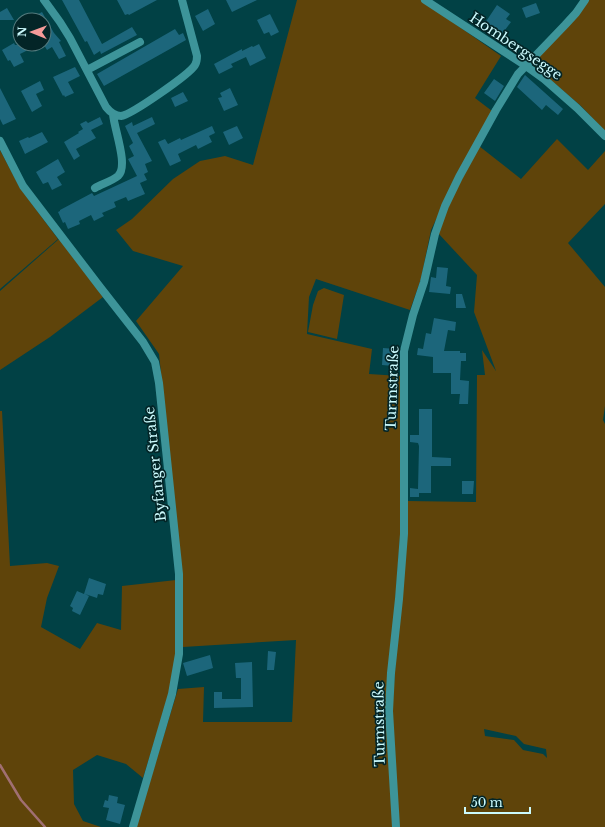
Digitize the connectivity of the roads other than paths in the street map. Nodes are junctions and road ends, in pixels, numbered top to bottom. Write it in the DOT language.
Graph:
graph roads {
  1 [pos="44,0"];
  2 [pos="182,0"];
  3 [pos="425,0"];
  4 [pos="585,0"];
  5 [pos="140,42"];
  6 [pos="526,66"];
  7 [pos="87,70"];
  8 [pos="113,114"];
  9 [pos="605,136"];
  10 [pos="0,141"];
  11 [pos="95,188"];
  12 [pos="133,827"];
  13 [pos="396,827"];
  1 -- 7 [label="street"];
  2 -- 8 [label="street"];
  3 -- 6 [label="street, Hombergsegge"];
  4 -- 6 [label="street, Turmstraße"];
  5 -- 7 [label="street"];
  6 -- 9 [label="street, Hombergsegge"];
  6 -- 13 [label="street, Turmstraße"];
  7 -- 8 [label="street"];
  8 -- 11 [label="street"];
  10 -- 12 [label="street, Byfanger Straße"];
}
